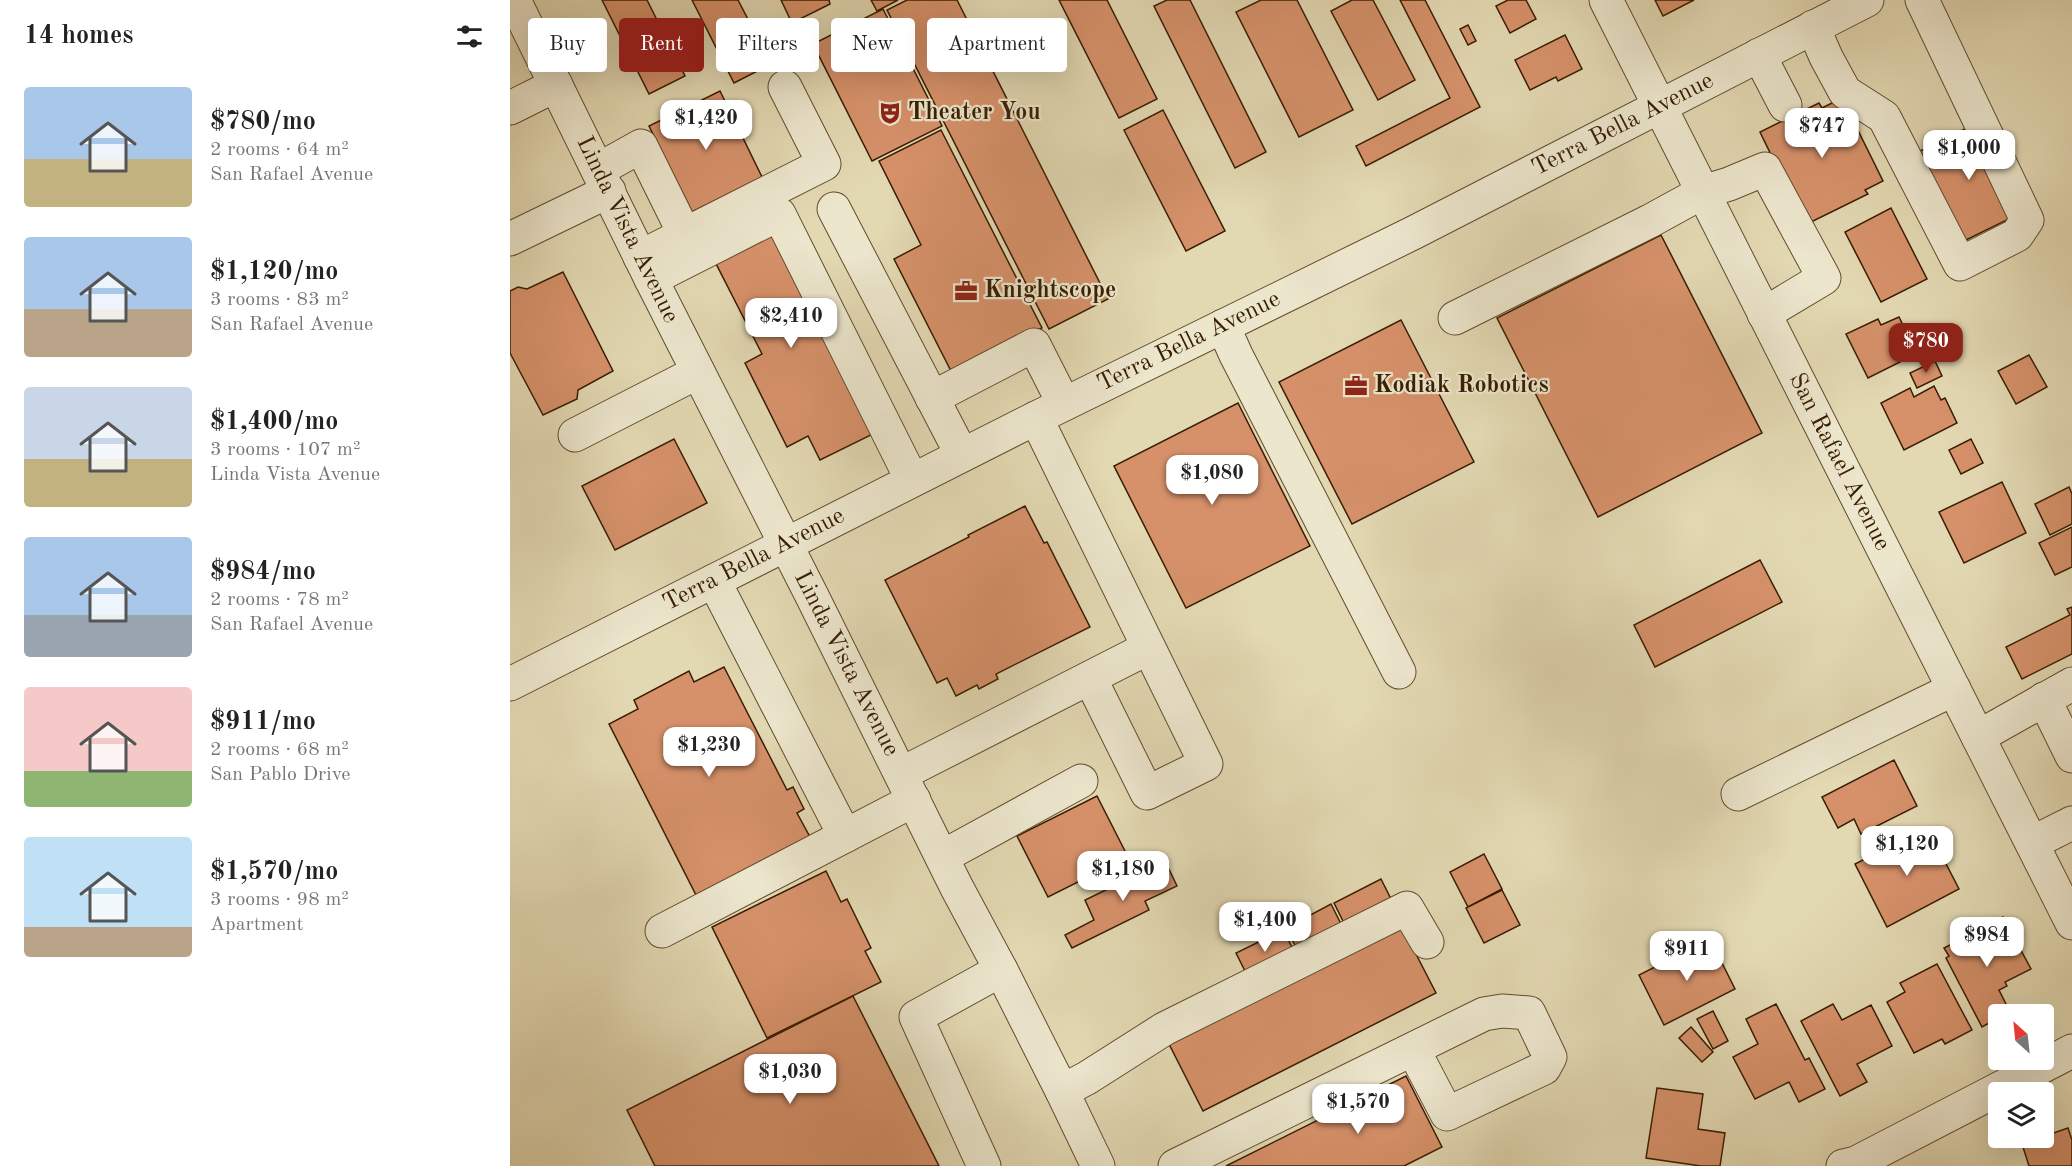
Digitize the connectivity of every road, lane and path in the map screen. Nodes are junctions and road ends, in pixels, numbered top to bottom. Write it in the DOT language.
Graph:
graph roads {
  1 [pos="1606,0"];
  2 [pos="1867,0"];
  3 [pos="1922,0"];
  4 [pos="515,13"];
  5 [pos="1813,27"];
  6 [pos="1759,55"];
  7 [pos="556,85"];
  8 [pos="785,87"];
  9 [pos="1785,105"];
  10 [pos="1659,106"];
  11 [pos="510,108"];
  12 [pos="603,181"];
  13 [pos="1703,192"];
  14 [pos="834,209"];
  15 [pos="685,235"];
  16 [pos="510,239"];
  17 [pos="646,268"];
  18 [pos="1764,314"];
  19 [pos="1455,318"];
  20 [pos="1223,326"];
  21 [pos="698,372"];
  22 [pos="932,398"];
  23 [pos="1050,411"];
  24 [pos="575,435"];
  25 [pos="962,455"];
  26 [pos="912,480"];
  27 [pos="786,544"];
  28 [pos="714,580"];
  29 [pos="1148,648"];
  30 [pos="1399,672"];
  31 [pos="1090,678"];
  32 [pos="510,684"];
  33 [pos="1954,689"];
  34 [pos="2058,692"];
  35 [pos="1978,737"];
  36 [pos="2072,756"];
  37 [pos="1082,781"];
  38 [pos="907,787"];
  39 [pos="1737,794"];
  40 [pos="2072,823"];
  41 [pos="845,836"];
  42 [pos="2032,843"];
  43 [pos="942,857"];
  44 [pos="2072,923"];
  45 [pos="662,931"];
  46 [pos="1427,942"];
  47 [pos="1002,970"];
  48 [pos="1413,1049"];
  49 [pos="2072,1051"];
  50 [pos="1062,1091"];
  51 [pos="984,1166"];
  52 [pos="1098,1166"];
  53 [pos="1175,1166"];
  54 [pos="1844,1166"];
  1 -- 10 [label="street, San Rafael Avenue"];
  2 -- 5 [label="street, Terra Bella Avenue"];
  3 -- 5 [label="street"];
  4 -- 7 [label="street, Linda Vista Avenue"];
  5 -- 6 [label="street, Terra Bella Avenue"];
  6 -- 9 [label="street"];
  6 -- 10 [label="street, Terra Bella Avenue"];
  7 -- 11 [label="street"];
  7 -- 12 [label="street, Linda Vista Avenue"];
  8 -- 15 [label="street"];
  10 -- 13 [label="street, San Rafael Avenue"];
  10 -- 20 [label="street, Terra Bella Avenue"];
  12 -- 15 [label="street"];
  12 -- 16 [label="street"];
  12 -- 17 [label="street, Linda Vista Avenue"];
  13 -- 18 [label="street, San Rafael Avenue"];
  13 -- 18 [label="street"];
  13 -- 19 [label="street"];
  14 -- 22 [label="street"];
  15 -- 17 [label="street"];
  17 -- 21 [label="street, Linda Vista Avenue"];
  17 -- 26 [label="street"];
  18 -- 33 [label="street, San Rafael Avenue"];
  20 -- 23 [label="street, Terra Bella Avenue"];
  20 -- 30 [label="street"];
  21 -- 24 [label="street"];
  21 -- 27 [label="street, Linda Vista Avenue"];
  22 -- 23 [label="street"];
  22 -- 25 [label="street"];
  23 -- 25 [label="street, Terra Bella Avenue"];
  23 -- 29 [label="street"];
  25 -- 26 [label="street, Terra Bella Avenue"];
  26 -- 27 [label="street, Terra Bella Avenue"];
  27 -- 28 [label="street, Terra Bella Avenue"];
  27 -- 38 [label="street, Linda Vista Avenue"];
  28 -- 32 [label="street, Terra Bella Avenue"];
  28 -- 41 [label="street"];
  29 -- 31 [label="street"];
  29 -- 31 [label="street"];
  31 -- 38 [label="street"];
  33 -- 35 [label="street, San Rafael Avenue"];
  33 -- 39 [label="street"];
  34 -- 35 [label="street"];
  34 -- 36 [label="street"];
  35 -- 42 [label="street, San Rafael Avenue"];
  37 -- 43 [label="street"];
  38 -- 41 [label="street"];
  38 -- 43 [label="street, Linda Vista Avenue"];
  40 -- 42 [label="street"];
  41 -- 45 [label="street"];
  42 -- 44 [label="street, San Rafael Avenue"];
  43 -- 47 [label="street, Linda Vista Avenue"];
  46 -- 50 [label="street"];
  47 -- 50 [label="street, Linda Vista Avenue"];
  47 -- 51 [label="street"];
  48 -- 53 [label="street"];
  49 -- 54 [label="street"];
  50 -- 52 [label="street, Linda Vista Avenue"];
}
